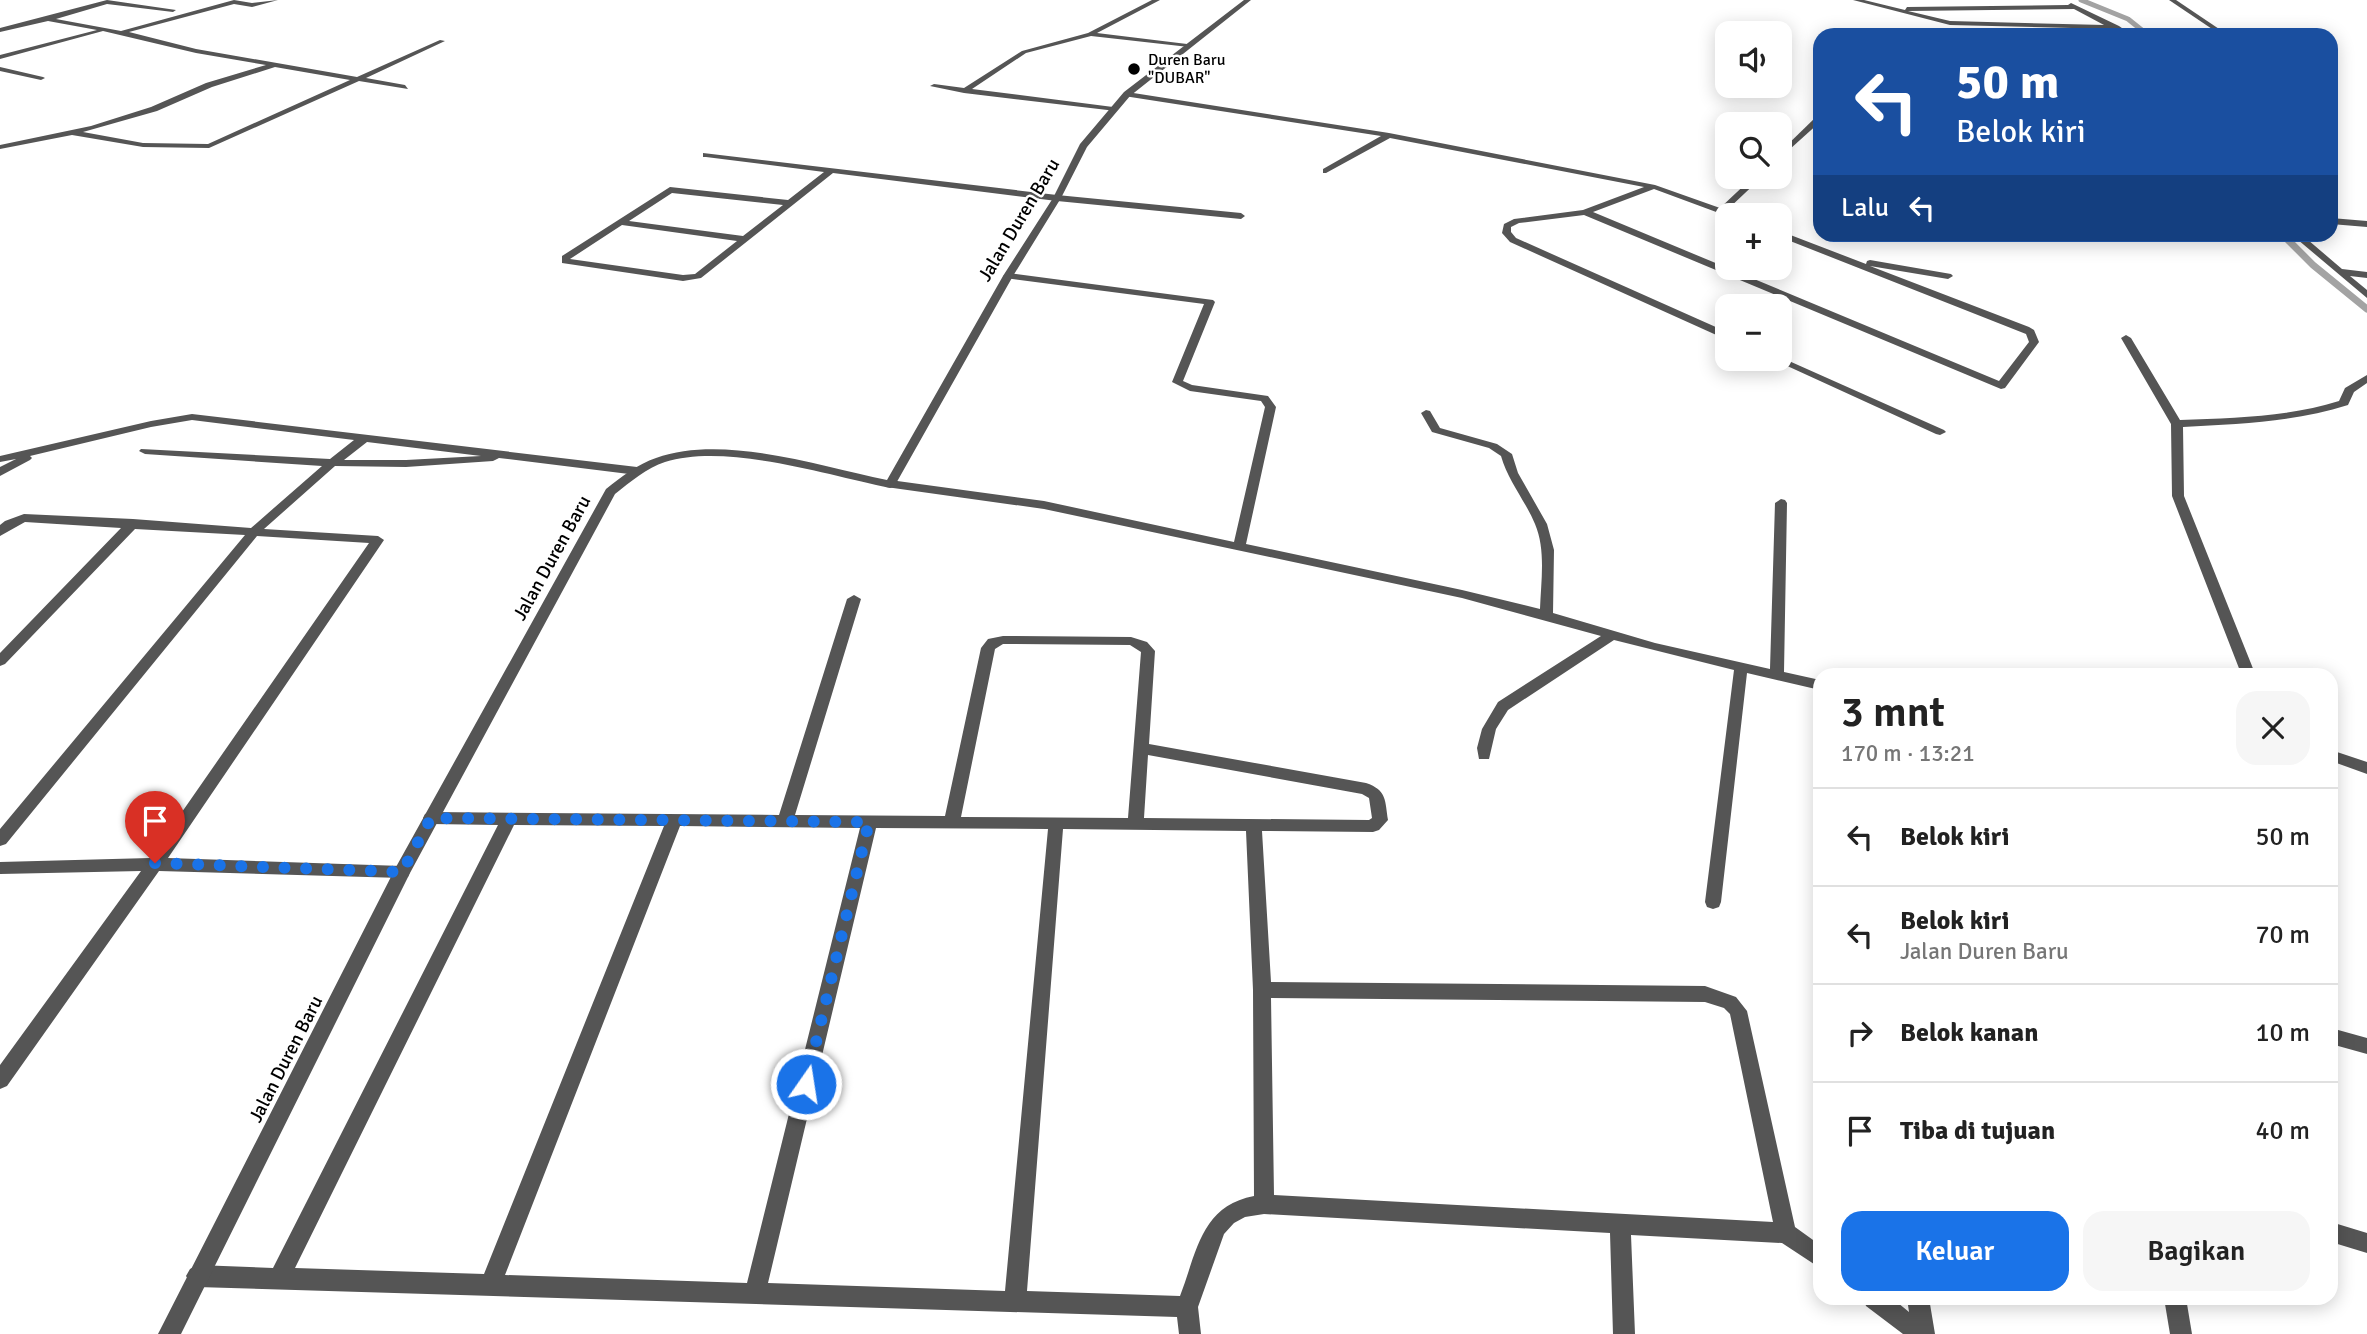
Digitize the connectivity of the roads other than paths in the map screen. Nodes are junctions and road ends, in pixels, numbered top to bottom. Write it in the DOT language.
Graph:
graph roads {
  1 [pos="275,0"];
  2 [pos="1142,0"];
  3 [pos="1248,0"];
  4 [pos="1856,0"];
  5 [pos="2053,0"];
  6 [pos="2172,0"];
  7 [pos="110,1"];
  8 [pos="1156,1"];
  9 [pos="2078,7"];
  10 [pos="1892,9"];
  11 [pos="173,10"];
  12 [pos="48,19"];
  13 [pos="2117,27"];
  14 [pos="2214,28"];
  15 [pos="104,29"];
  16 [pos="0,30"];
  17 [pos="122,32"];
  18 [pos="1090,34"];
  19 [pos="442,41"];
  20 [pos="1187,46"];
  21 [pos="1,56"];
  22 [pos="275,64"];
  23 [pos="0,69"];
  24 [pos="41,78"];
  25 [pos="362,79"];
  26 [pos="934,86"];
  27 [pos="405,87"];
  28 [pos="964,91"];
  29 [pos="1127,94"];
  30 [pos="1113,109"];
  31 [pos="1813,125"];
  32 [pos="74,133"];
  33 [pos="1389,135"];
  34 [pos="1792,145"];
  35 [pos="0,147"];
  36 [pos="706,155"];
  37 [pos="832,170"];
  38 [pos="1326,172"];
  39 [pos="1655,187"];
  40 [pos="1745,189"];
  41 [pos="1057,198"];
  42 [pos="790,202"];
  43 [pos="1730,203"];
  44 [pos="1715,209"];
  45 [pos="1585,212"];
  46 [pos="1241,216"];
  47 [pos="619,222"];
  48 [pos="2338,222"];
  49 [pos="2367,224"];
  50 [pos="745,239"];
  51 [pos="1792,239"];
  52 [pos="2305,242"];
  53 [pos="1841,259"];
  54 [pos="2341,272"];
  55 [pos="2367,275"];
  56 [pos="1008,276"];
  57 [pos="1948,276"];
  58 [pos="2367,295"];
  59 [pos="1715,331"];
  60 [pos="2126,338"];
  61 [pos="1792,366"];
  62 [pos="2367,378"];
  63 [pos="1426,413"];
  64 [pos="2177,424"];
  65 [pos="1940,432"];
  66 [pos="364,438"];
  67 [pos="42,449"];
  68 [pos="145,451"];
  69 [pos="519,455"];
  70 [pos="0,459"];
  71 [pos="332,463"];
  72 [pos="637,471"];
  73 [pos="0,472"];
  74 [pos="890,484"];
  75 [pos="1781,503"];
  76 [pos="133,523"];
  77 [pos="255,531"];
  78 [pos="0,532"];
  79 [pos="1239,546"];
  80 [pos="854,598"];
  81 [pos="1545,615"];
  82 [pos="1612,635"];
  83 [pos="0,661"];
  84 [pos="1741,667"];
  85 [pos="2246,668"];
  86 [pos="1777,675"];
  87 [pos="1813,683"];
  88 [pos="1142,748"];
  89 [pos="1484,755"];
  90 [pos="2338,758"];
  91 [pos="2367,768"];
  92 [pos="431,818"];
  93 [pos="509,819"];
  94 [pos="674,820"];
  95 [pos="785,821"];
  96 [pos="869,822"];
  97 [pos="952,822"];
  98 [pos="1056,823"];
  99 [pos="1136,823"];
  100 [pos="1254,824"];
  101 [pos="0,840"];
  102 [pos="155,863"];
  103 [pos="0,868"];
  104 [pos="402,872"];
  105 [pos="1713,902"];
  106 [pos="1262,990"];
  107 [pos="2338,1038"];
  108 [pos="2367,1046"];
  109 [pos="0,1080"];
  110 [pos="1264,1204"];
  111 [pos="1620,1224"];
  112 [pos="1786,1233"];
  113 [pos="2338,1234"];
  114 [pos="2367,1242"];
  115 [pos="1813,1253"];
  116 [pos="197,1276"];
  117 [pos="279,1278"];
  118 [pos="490,1285"];
  119 [pos="755,1294"];
  120 [pos="1015,1302"];
  121 [pos="1884,1305"];
  122 [pos="1919,1305"];
  123 [pos="2176,1305"];
  124 [pos="1187,1307"];
  125 [pos="169,1334"];
  126 [pos="1190,1334"];
  127 [pos="1624,1334"];
  128 [pos="1923,1334"];
  129 [pos="2181,1334"];
  1 -- 17 [label="street"];
  2 -- 8 [label="street"];
  3 -- 20 [label="street, Jalan Duren Baru"];
  4 -- 10 [label="street"];
  5 -- 9 [label="street"];
  6 -- 14 [label="street"];
  7 -- 11 [label="street"];
  7 -- 12 [label="street"];
  8 -- 18 [label="street"];
  9 -- 10 [label="street"];
  9 -- 13 [label="street"];
  10 -- 13 [label="street"];
  12 -- 15 [label="street"];
  12 -- 16 [label="street"];
  15 -- 17 [label="street"];
  15 -- 21 [label="street"];
  17 -- 22 [label="street"];
  18 -- 20 [label="street"];
  18 -- 28 [label="street"];
  19 -- 25 [label="street"];
  20 -- 29 [label="street, Jalan Duren Baru"];
  22 -- 25 [label="street"];
  22 -- 32 [label="street"];
  23 -- 24 [label="street"];
  25 -- 27 [label="street"];
  25 -- 32 [label="street"];
  26 -- 28 [label="street"];
  28 -- 30 [label="street"];
  29 -- 30 [label="street, Jalan Duren Baru"];
  29 -- 33 [label="street"];
  30 -- 41 [label="street, Jalan Duren Baru"];
  31 -- 34 [label="street"];
  32 -- 35 [label="street"];
  33 -- 38 [label="street"];
  33 -- 39 [label="street"];
  36 -- 37 [label="street"];
  37 -- 41 [label="street"];
  37 -- 42 [label="street"];
  39 -- 44 [label="street"];
  39 -- 45 [label="street"];
  40 -- 43 [label="street"];
  41 -- 46 [label="street"];
  41 -- 56 [label="street, Jalan Duren Baru"];
  42 -- 47 [label="street"];
  42 -- 50 [label="street"];
  45 -- 53 [label="street"];
  45 -- 59 [label="street"];
  47 -- 50 [label="street"];
  47 -- 50 [label="street"];
  48 -- 49 [label="street"];
  51 -- 53 [label="street"];
  52 -- 54 [label="street"];
  53 -- 57 [label="street"];
  54 -- 55 [label="street"];
  54 -- 58 [label="street"];
  56 -- 74 [label="street, Jalan Duren Baru"];
  56 -- 79 [label="street"];
  60 -- 64 [label="street"];
  61 -- 65 [label="street"];
  62 -- 64 [label="street"];
  63 -- 81 [label="street"];
  64 -- 85 [label="street"];
  66 -- 67 [label="street"];
  66 -- 69 [label="street"];
  66 -- 71 [label="street"];
  67 -- 70 [label="street"];
  67 -- 73 [label="street"];
  68 -- 71 [label="street"];
  69 -- 71 [label="street"];
  69 -- 72 [label="street"];
  71 -- 77 [label="street"];
  72 -- 74 [label="street, Jalan Duren Baru"];
  72 -- 92 [label="street, Jalan Duren Baru"];
  74 -- 79 [label="street"];
  75 -- 86 [label="street"];
  76 -- 77 [label="street"];
  76 -- 78 [label="street"];
  76 -- 83 [label="street"];
  77 -- 101 [label="street"];
  77 -- 102 [label="street"];
  79 -- 81 [label="street"];
  80 -- 95 [label="street"];
  81 -- 82 [label="street"];
  82 -- 84 [label="street"];
  82 -- 89 [label="street"];
  84 -- 86 [label="street"];
  84 -- 105 [label="street"];
  86 -- 87 [label="street"];
  88 -- 97 [label="street"];
  88 -- 99 [label="street"];
  88 -- 100 [label="street"];
  90 -- 91 [label="street"];
  92 -- 93 [label="street"];
  92 -- 104 [label="street, Jalan Duren Baru"];
  93 -- 94 [label="street"];
  93 -- 117 [label="street"];
  94 -- 95 [label="street"];
  94 -- 118 [label="street"];
  95 -- 96 [label="street"];
  96 -- 97 [label="street"];
  96 -- 119 [label="street"];
  97 -- 98 [label="street"];
  98 -- 99 [label="street"];
  98 -- 120 [label="street"];
  99 -- 100 [label="street"];
  100 -- 106 [label="street"];
  102 -- 103 [label="street"];
  102 -- 104 [label="street"];
  102 -- 109 [label="street"];
  104 -- 116 [label="street, Jalan Duren Baru"];
  106 -- 110 [label="street"];
  106 -- 112 [label="street"];
  107 -- 108 [label="street"];
  110 -- 111 [label="street"];
  110 -- 124 [label="street"];
  111 -- 112 [label="street"];
  111 -- 127 [label="street"];
  112 -- 115 [label="street"];
  113 -- 114 [label="street"];
  116 -- 117 [label="street"];
  116 -- 125 [label="street, Jalan Duren Baru"];
  117 -- 118 [label="street"];
  118 -- 119 [label="street"];
  119 -- 120 [label="street"];
  120 -- 124 [label="street"];
  121 -- 128 [label="street"];
  122 -- 128 [label="street"];
  123 -- 129 [label="street"];
  124 -- 126 [label="street"];
}
